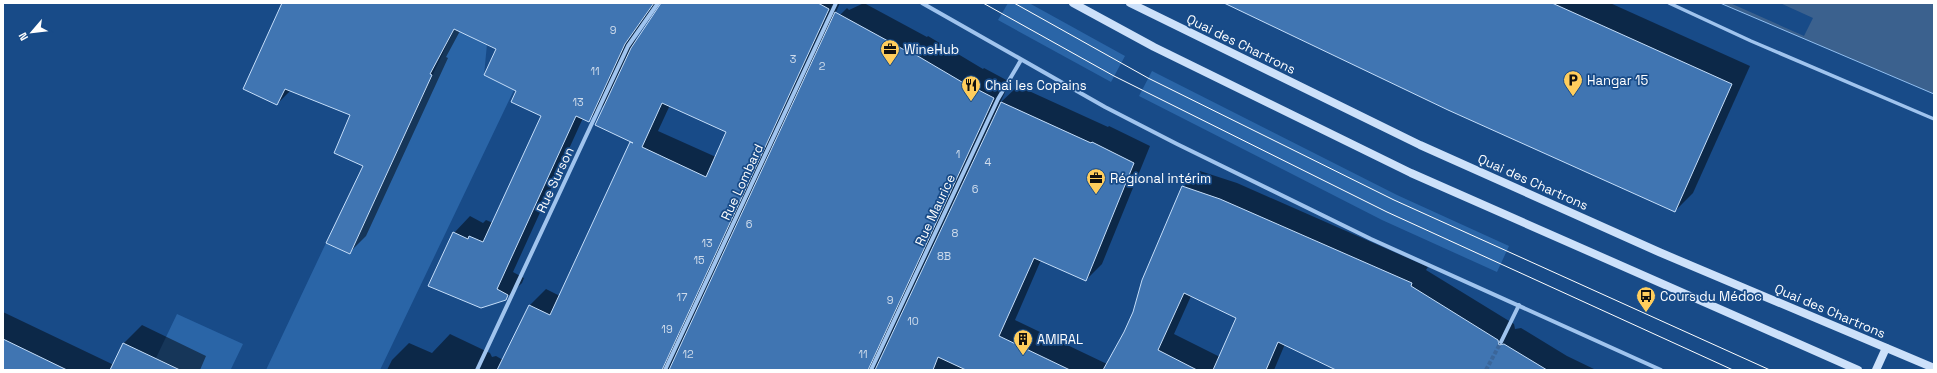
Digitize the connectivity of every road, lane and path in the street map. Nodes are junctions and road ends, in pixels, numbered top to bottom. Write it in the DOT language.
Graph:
graph roads {
  1 [pos="658,3"];
  2 [pos="836,3"];
  3 [pos="922,3"];
  4 [pos="1073,3"];
  5 [pos="1130,3"];
  6 [pos="1669,3"];
  7 [pos="1021,60"];
  8 [pos="1934,119"];
  9 [pos="1519,305"];
  10 [pos="1501,342"];
  11 [pos="1886,348"];
  12 [pos="1934,368"];
  13 [pos="477,370"];
  14 [pos="666,370"];
  15 [pos="871,370"];
  16 [pos="1661,370"];
  17 [pos="1858,370"];
  18 [pos="1876,370"];
  1 -- 13 [label="street, Rue Surson"];
  2 -- 14 [label="street, Rue Lombard"];
  3 -- 7 [label="street"];
  4 -- 17 [label="main road"];
  5 -- 11 [label="main road, Quai des Chartrons"];
  6 -- 8 [label="street"];
  7 -- 9 [label="street"];
  7 -- 15 [label="street, Rue Maurice"];
  9 -- 10 [label="street"];
  9 -- 16 [label="street"];
  11 -- 12 [label="main road, Quai des Chartrons"];
  11 -- 18 [label="main road"];
}
